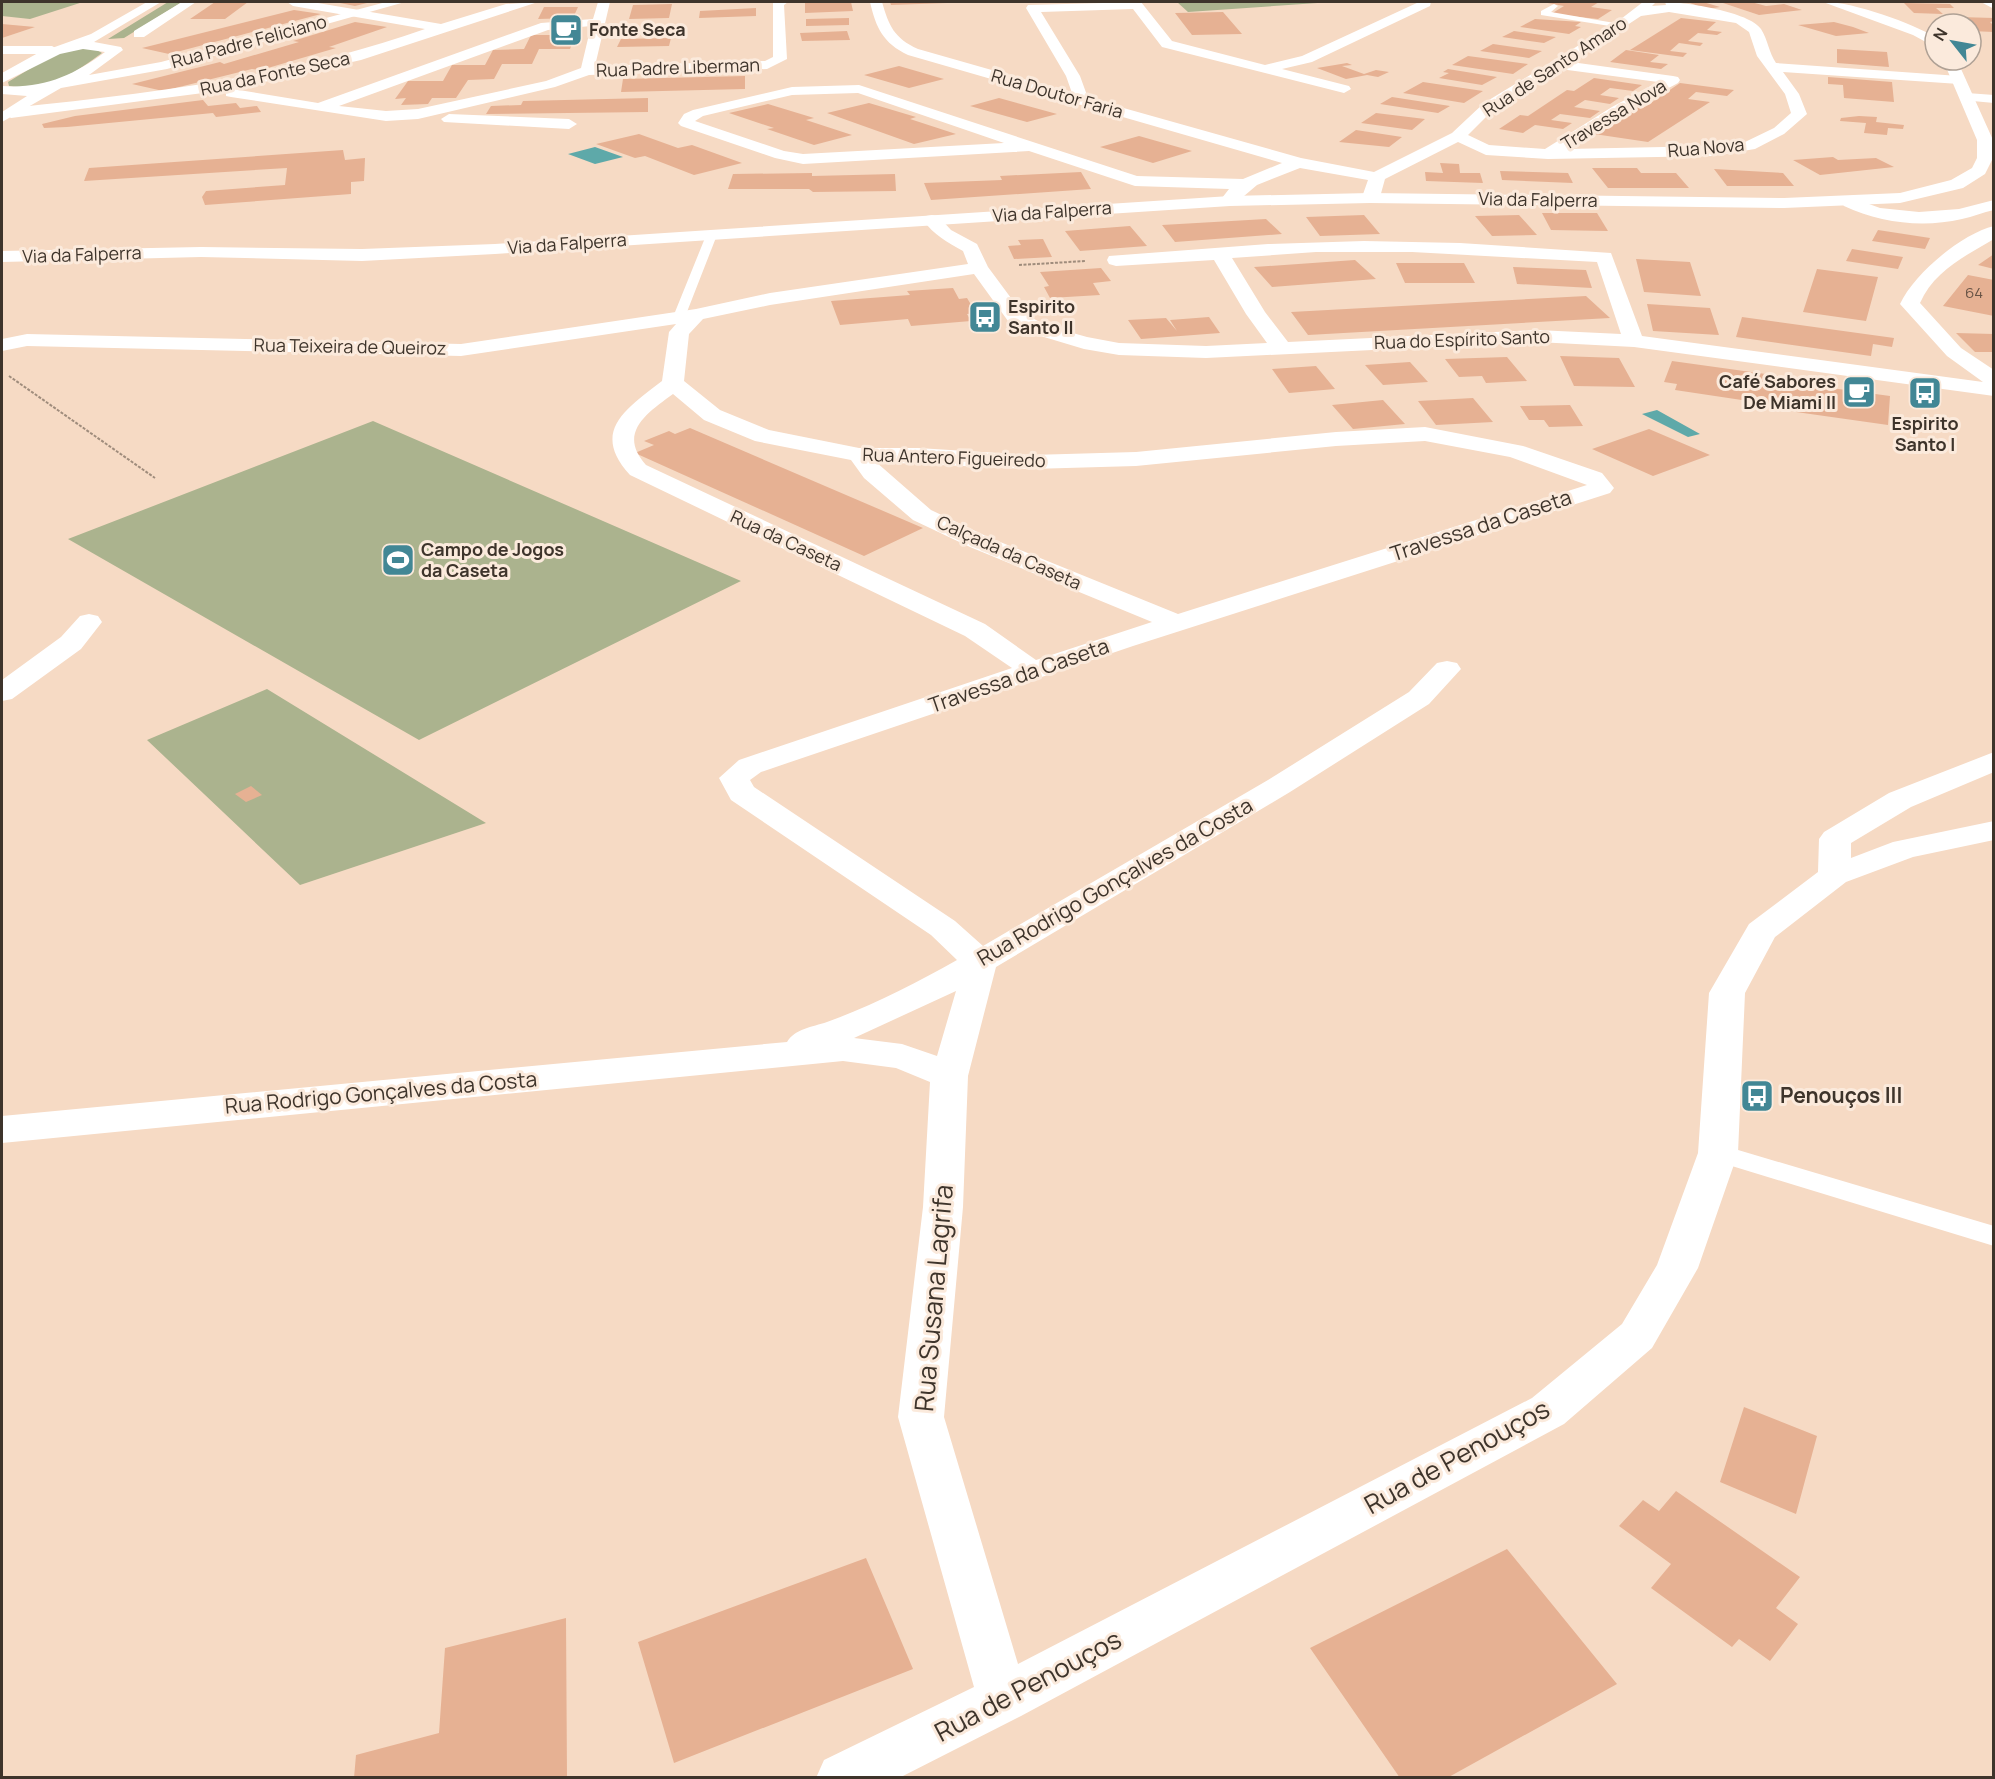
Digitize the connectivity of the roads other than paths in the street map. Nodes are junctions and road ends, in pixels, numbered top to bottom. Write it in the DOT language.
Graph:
graph roads {
  1 [pos="155,2"];
  2 [pos="190,2"];
  3 [pos="293,2"];
  4 [pos="399,2"];
  5 [pos="532,2"];
  6 [pos="604,2"];
  7 [pos="782,2"];
  8 [pos="876,2"];
  9 [pos="1671,2"];
  10 [pos="1829,2"];
  11 [pos="1987,2"];
  12 [pos="1426,3"];
  13 [pos="1642,5"];
  14 [pos="1994,5"];
  15 [pos="1554,6"];
  16 [pos="1706,12"];
  17 [pos="355,13"];
  18 [pos="599,22"];
  19 [pos="1622,26"];
  20 [pos="443,29"];
  21 [pos="1923,35"];
  22 [pos="57,49"];
  23 [pos="2,50"];
  24 [pos="116,50"];
  25 [pos="2,57"];
  26 [pos="35,61"];
  27 [pos="1557,64"];
  28 [pos="93,66"];
  29 [pos="1771,67"];
  30 [pos="1265,69"];
  31 [pos="587,71"];
  32 [pos="134,72"];
  33 [pos="1955,72"];
  34 [pos="1074,80"];
  35 [pos="1959,80"];
  36 [pos="1020,84"];
  37 [pos="57,86"];
  38 [pos="2,89"];
  39 [pos="1344,89"];
  40 [pos="212,90"];
  41 [pos="1967,97"];
  42 [pos="1994,99"];
  43 [pos="1082,101"];
  44 [pos="318,108"];
  45 [pos="418,114"];
  46 [pos="6,116"];
  47 [pos="569,124"];
  48 [pos="1458,136"];
  49 [pos="1030,146"];
  50 [pos="1432,150"];
  51 [pos="1486,150"];
  52 [pos="1548,154"];
  53 [pos="1299,163"];
  54 [pos="1377,177"];
  55 [pos="1246,184"];
  56 [pos="1370,198"];
  57 [pos="1230,201"];
  58 [pos="1850,202"];
  59 [pos="1994,205"];
  60 [pos="973,218"];
  61 [pos="932,220"];
  62 [pos="1994,231"];
  63 [pos="711,235"];
  64 [pos="1220,254"];
  65 [pos="2,257"];
  66 [pos="975,258"];
  67 [pos="1116,260"];
  68 [pos="688,316"];
  69 [pos="1634,341"];
  70 [pos="2,345"];
  71 [pos="1281,347"];
  72 [pos="1954,352"];
  73 [pos="1886,374"];
  74 [pos="673,383"];
  75 [pos="1992,391"];
  76 [pos="859,455"];
  77 [pos="1602,488"];
  78 [pos="89,622"];
  79 [pos="1177,623"];
  80 [pos="1447,669"];
  81 [pos="1032,671"];
  82 [pos="2,693"];
  83 [pos="1994,761"];
  84 [pos="1994,830"];
  85 [pos="1834,875"];
  86 [pos="980,962"];
  87 [pos="761,1057"];
  88 [pos="949,1076"];
  89 [pos="2,1129"];
  90 [pos="1718,1153"];
  91 [pos="1994,1236"];
  92 [pos="1003,1699"];
  93 [pos="843,1778"];
  1 -- 22 [label="street"];
  2 -- 24 [label="street"];
  3 -- 17 [label="street"];
  4 -- 17 [label="street, Rua Padre Feliciano"];
  5 -- 20 [label="street, Rua da Fonte Seca"];
  6 -- 18 [label="street"];
  7 -- 31 [label="street, Rua Padre Liberman"];
  8 -- 36 [label="street, Rua Doutor Faria"];
  9 -- 16 [label="street"];
  10 -- 21 [label="street"];
  11 -- 14 [label="street"];
  12 -- 30 [label="street"];
  13 -- 16 [label="street"];
  13 -- 19 [label="street, Rua de Santo Amaro"];
  15 -- 19 [label="lane"];
  16 -- 29 [label="street, Rua Nova"];
  17 -- 20 [label="street"];
  17 -- 32 [label="street, Rua Padre Feliciano"];
  18 -- 31 [label="street"];
  18 -- 44 [label="street"];
  19 -- 27 [label="street, Rua de Santo Amaro"];
  20 -- 40 [label="street, Rua da Fonte Seca"];
  22 -- 23 [label="street"];
  22 -- 24 [label="street"];
  22 -- 26 [label="street"];
  24 -- 28 [label="street"];
  25 -- 26 [label="street"];
  26 -- 38 [label="street"];
  27 -- 48 [label="street, Rua de Santo Amaro"];
  27 -- 52 [label="street, Travessa Nova"];
  28 -- 32 [label="street, Rua Padre Feliciano"];
  28 -- 37 [label="street"];
  29 -- 35 [label="street"];
  29 -- 52 [label="street, Rua Nova"];
  30 -- 34 [label="street"];
  30 -- 39 [label="street"];
  31 -- 45 [label="street"];
  32 -- 37 [label="street, Rua Padre Feliciano"];
  33 -- 35 [label="street, Via da Falperra"];
  34 -- 36 [label="street"];
  34 -- 43 [label="street"];
  35 -- 41 [label="street, Via da Falperra"];
  36 -- 43 [label="street, Rua Doutor Faria"];
  37 -- 38 [label="street, Rua Padre Feliciano"];
  37 -- 46 [label="street"];
  40 -- 44 [label="street"];
  40 -- 46 [label="street, Rua da Fonte Seca"];
  41 -- 42 [label="street"];
  41 -- 58 [label="street, Via da Falperra"];
  43 -- 53 [label="street, Rua Doutor Faria"];
  44 -- 45 [label="street"];
  45 -- 47 [label="street"];
  48 -- 50 [label="street, Rua de Santo Amaro"];
  48 -- 51 [label="street, Rua Nova"];
  49 -- 49 [label="street"];
  49 -- 55 [label="street"];
  50 -- 51 [label="street"];
  50 -- 54 [label="street, Rua de Santo Amaro"];
  51 -- 52 [label="street, Rua Nova"];
  53 -- 54 [label="street, Rua Doutor Faria"];
  53 -- 55 [label="street"];
  54 -- 56 [label="street"];
  55 -- 57 [label="street"];
  56 -- 57 [label="street, Via da Falperra"];
  56 -- 58 [label="street, Via da Falperra"];
  57 -- 60 [label="street, Via da Falperra"];
  58 -- 59 [label="street"];
  60 -- 61 [label="street, Via da Falperra"];
  60 -- 66 [label="street"];
  61 -- 63 [label="street, Via da Falperra"];
  61 -- 66 [label="street"];
  62 -- 72 [label="street"];
  63 -- 65 [label="street, Via da Falperra"];
  63 -- 68 [label="lane"];
  64 -- 67 [label="street"];
  64 -- 69 [label="street"];
  64 -- 71 [label="street"];
  66 -- 68 [label="street"];
  66 -- 71 [label="street, Rua do Espírito Santo"];
  68 -- 70 [label="street, Rua Teixeira de Queiroz"];
  68 -- 74 [label="street"];
  69 -- 71 [label="street, Rua do Espírito Santo"];
  69 -- 73 [label="street, Rua do Espírito Santo"];
  72 -- 73 [label="street"];
  72 -- 75 [label="street"];
  73 -- 75 [label="street, Rua do Espírito Santo"];
  74 -- 76 [label="street, Rua Antero Figueiredo"];
  74 -- 81 [label="street, Rua da Caseta"];
  76 -- 77 [label="street, Rua Antero Figueiredo"];
  76 -- 79 [label="street, Calçada da Caseta"];
  77 -- 79 [label="street, Travessa da Caseta"];
  78 -- 82 [label="street"];
  79 -- 81 [label="street, Travessa da Caseta"];
  80 -- 86 [label="street, Rua Rodrigo Gonçalves da Costa"];
  81 -- 86 [label="street, Travessa da Caseta"];
  83 -- 85 [label="street"];
  84 -- 85 [label="street, Rua de Penouços"];
  85 -- 90 [label="street, Rua de Penouços"];
  86 -- 87 [label="street, Rua Rodrigo Gonçalves da Costa"];
  86 -- 88 [label="street, Rua Susana Lagrifa"];
  87 -- 88 [label="street, Rua Rodrigo Gonçalves da Costa"];
  87 -- 89 [label="street, Rua Rodrigo Gonçalves da Costa"];
  88 -- 92 [label="street, Rua Susana Lagrifa"];
  90 -- 91 [label="lane"];
  90 -- 92 [label="street, Rua de Penouços"];
  92 -- 93 [label="street, Rua de Penouços"];
}
